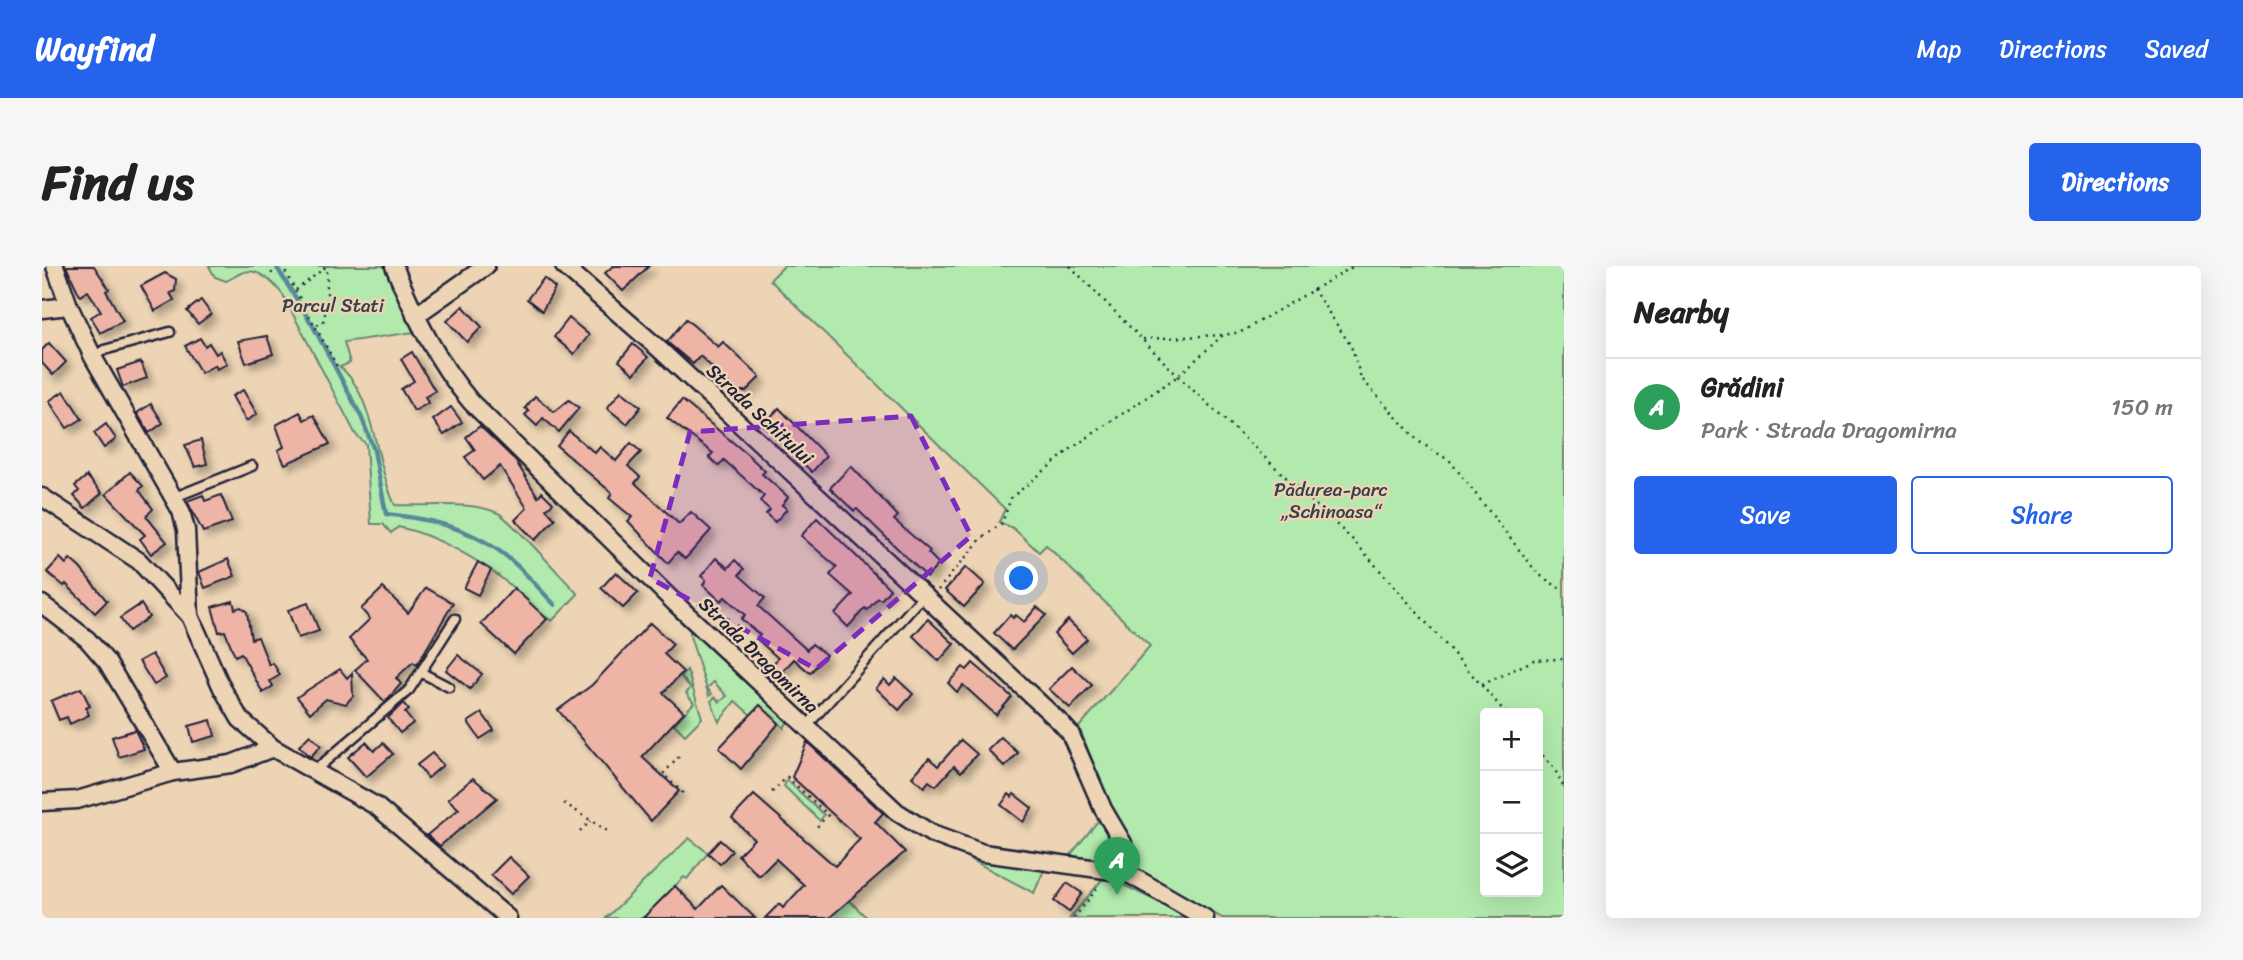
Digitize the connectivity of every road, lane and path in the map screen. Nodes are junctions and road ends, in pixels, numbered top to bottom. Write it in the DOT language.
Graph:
graph roads {
  1 [pos="55,266"];
  2 [pos="268,266"];
  3 [pos="282,266"];
  4 [pos="394,266"];
  5 [pos="485,266"];
  6 [pos="564,266"];
  7 [pos="1070,266"];
  8 [pos="1354,266"];
  9 [pos="274,277"];
  10 [pos="1312,289"];
  11 [pos="296,290"];
  12 [pos="69,306"];
  13 [pos="42,309"];
  14 [pos="415,316"];
  15 [pos="317,325"];
  16 [pos="170,332"];
  17 [pos="1223,335"];
  18 [pos="1142,339"];
  19 [pos="93,357"];
  20 [pos="337,366"];
  21 [pos="1178,376"];
  22 [pos="252,466"];
  23 [pos="42,497"];
  24 [pos="176,497"];
  25 [pos="1564,591"];
  26 [pos="926,598"];
  27 [pos="42,604"];
  28 [pos="190,616"];
  29 [pos="454,619"];
  30 [pos="1564,659"];
  31 [pos="422,673"];
  32 [pos="1481,686"];
  33 [pos="449,687"];
  34 [pos="1501,708"];
  35 [pos="805,728"];
  36 [pos="273,748"];
  37 [pos="1543,756"];
  38 [pos="679,757"];
  39 [pos="173,772"];
  40 [pos="312,772"];
  41 [pos="1564,788"];
  42 [pos="772,792"];
  43 [pos="684,794"];
  44 [pos="42,802"];
  45 [pos="564,803"];
  46 [pos="591,821"];
  47 [pos="814,830"];
  48 [pos="580,831"];
  49 [pos="610,833"];
  50 [pos="1119,872"];
  51 [pos="508,918"];
  52 [pos="1074,918"];
  53 [pos="1205,918"];
  1 -- 12 [label="street"];
  2 -- 9 [label="path"];
  3 -- 11 [label="path"];
  4 -- 14 [label="street, Strada Dragomirna"];
  5 -- 14 [label="street"];
  6 -- 26 [label="street, Strada Schitului"];
  7 -- 18 [label="path"];
  8 -- 10 [label="path"];
  10 -- 17 [label="path"];
  10 -- 25 [label="path"];
  11 -- 15 [label="path"];
  11 -- 15 [label="path"];
  12 -- 13 [label="street"];
  12 -- 19 [label="street"];
  14 -- 35 [label="street, Strada Dragomirna"];
  15 -- 20 [label="path"];
  16 -- 19 [label="lane"];
  17 -- 18 [label="path"];
  17 -- 21 [label="path"];
  18 -- 21 [label="path"];
  19 -- 24 [label="street"];
  21 -- 26 [label="path"];
  21 -- 32 [label="path"];
  22 -- 24 [label="lane"];
  23 -- 28 [label="street"];
  24 -- 28 [label="street"];
  26 -- 35 [label="lane"];
  26 -- 50 [label="street, Strada Schitului"];
  27 -- 39 [label="street"];
  28 -- 36 [label="street"];
  29 -- 31 [label="lane"];
  30 -- 32 [label="path"];
  31 -- 33 [label="lane"];
  31 -- 40 [label="lane"];
  32 -- 34 [label="path"];
  35 -- 50 [label="street, Strada Dragomirna"];
  36 -- 39 [label="street"];
  36 -- 40 [label="street"];
  37 -- 41 [label="path"];
  38 -- 43 [label="path"];
  39 -- 44 [label="street"];
  40 -- 51 [label="street"];
  42 -- 47 [label="path"];
  45 -- 46 [label="path"];
  46 -- 48 [label="path"];
  46 -- 49 [label="path"];
  50 -- 52 [label="path"];
  50 -- 53 [label="street, Strada Dragomirna"];
}
